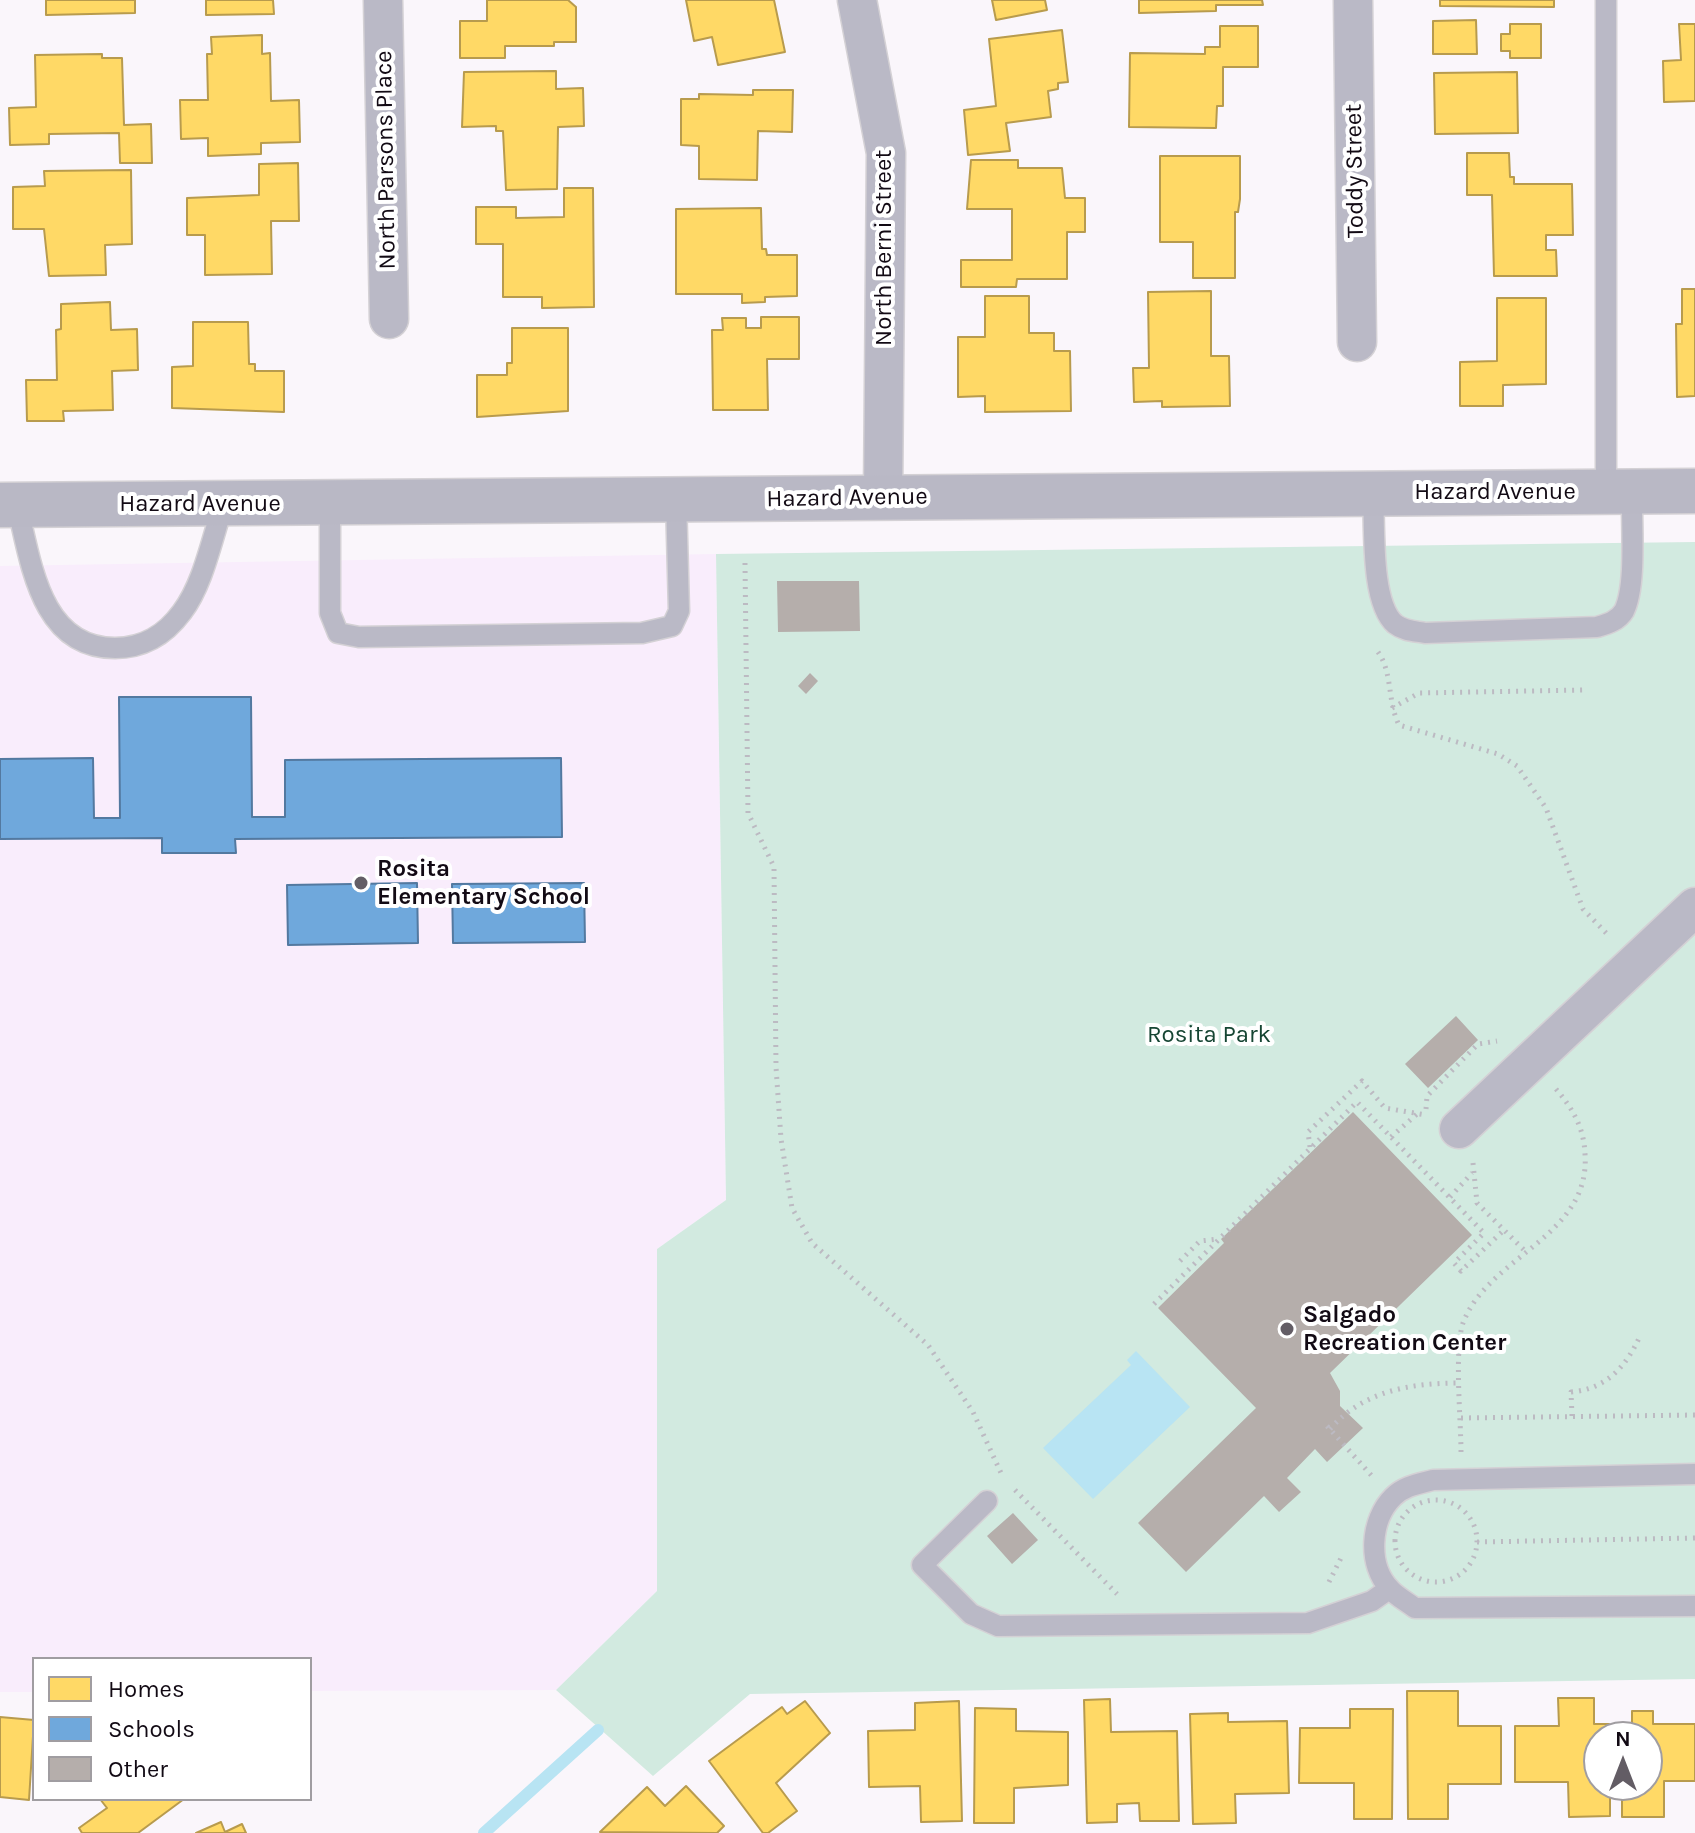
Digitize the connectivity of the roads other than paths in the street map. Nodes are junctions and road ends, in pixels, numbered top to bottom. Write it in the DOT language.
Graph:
graph roads {
  1 [pos="383,0"];
  2 [pos="857,0"];
  3 [pos="1353,0"];
  4 [pos="1606,0"];
  5 [pos="389,319"];
  6 [pos="1357,342"];
  7 [pos="1619,491"];
  8 [pos="1695,491"];
  9 [pos="1373,493"];
  10 [pos="883,497"];
  11 [pos="676,499"];
  12 [pos="224,503"];
  13 [pos="330,503"];
  14 [pos="8,505"];
  15 [pos="1695,907"];
  16 [pos="1459,1129"];
  17 [pos="1695,1474"];
  18 [pos="987,1501"];
  19 [pos="1389,1589"];
  20 [pos="1695,1606"];
  1 -- 5 [label="street, North Parsons Place"];
  2 -- 10 [label="street, North Berni Street"];
  3 -- 6 [label="street, Toddy Street"];
  4 -- 7 [label="lane"];
  7 -- 8 [label="street, Hazard Avenue"];
  7 -- 9 [label="street, Hazard Avenue"];
  7 -- 9 [label="lane"];
  9 -- 10 [label="street, Hazard Avenue"];
  10 -- 11 [label="street, Hazard Avenue"];
  11 -- 13 [label="street, Hazard Avenue"];
  11 -- 13 [label="lane"];
  12 -- 13 [label="street, Hazard Avenue"];
  12 -- 14 [label="street, Hazard Avenue"];
  12 -- 14 [label="lane"];
  15 -- 16 [label="street"];
  17 -- 19 [label="lane"];
  18 -- 19 [label="lane"];
  19 -- 20 [label="lane"];
}
